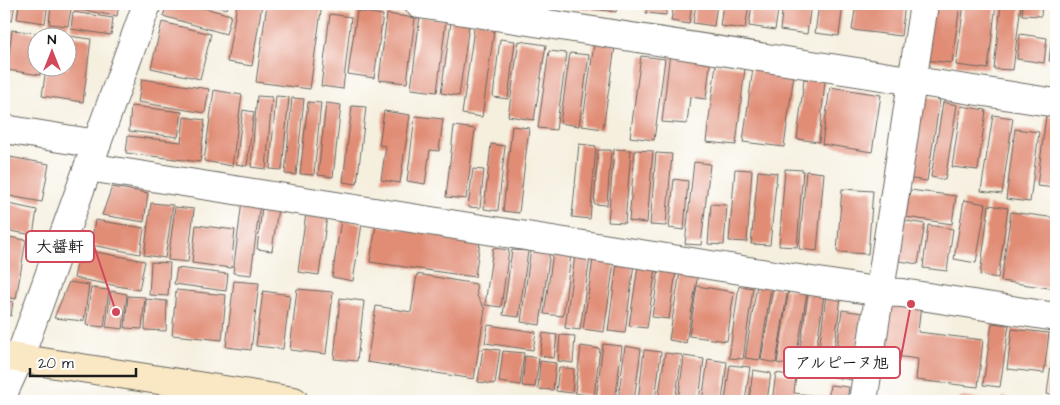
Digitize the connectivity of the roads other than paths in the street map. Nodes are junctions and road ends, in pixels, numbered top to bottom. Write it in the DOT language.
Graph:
graph roads {
  1 [pos="147,4"];
  2 [pos="419,4"];
  3 [pos="924,4"];
  4 [pos="911,80"];
  5 [pos="1056,103"];
  6 [pos="4,129"];
  7 [pos="93,156"];
  8 [pos="881,292"];
  9 [pos="1056,317"];
  10 [pos="11,358"];
  11 [pos="4,392"];
  12 [pos="294,401"];
  13 [pos="863,401"];
  1 -- 7 [label="street"];
  2 -- 4 [label="street"];
  3 -- 4 [label="street"];
  4 -- 5 [label="street"];
  4 -- 8 [label="street"];
  6 -- 7 [label="street"];
  7 -- 8 [label="street"];
  7 -- 10 [label="street"];
  8 -- 9 [label="street"];
  8 -- 13 [label="street"];
  10 -- 11 [label="street"];
  10 -- 12 [label="street"];
}
